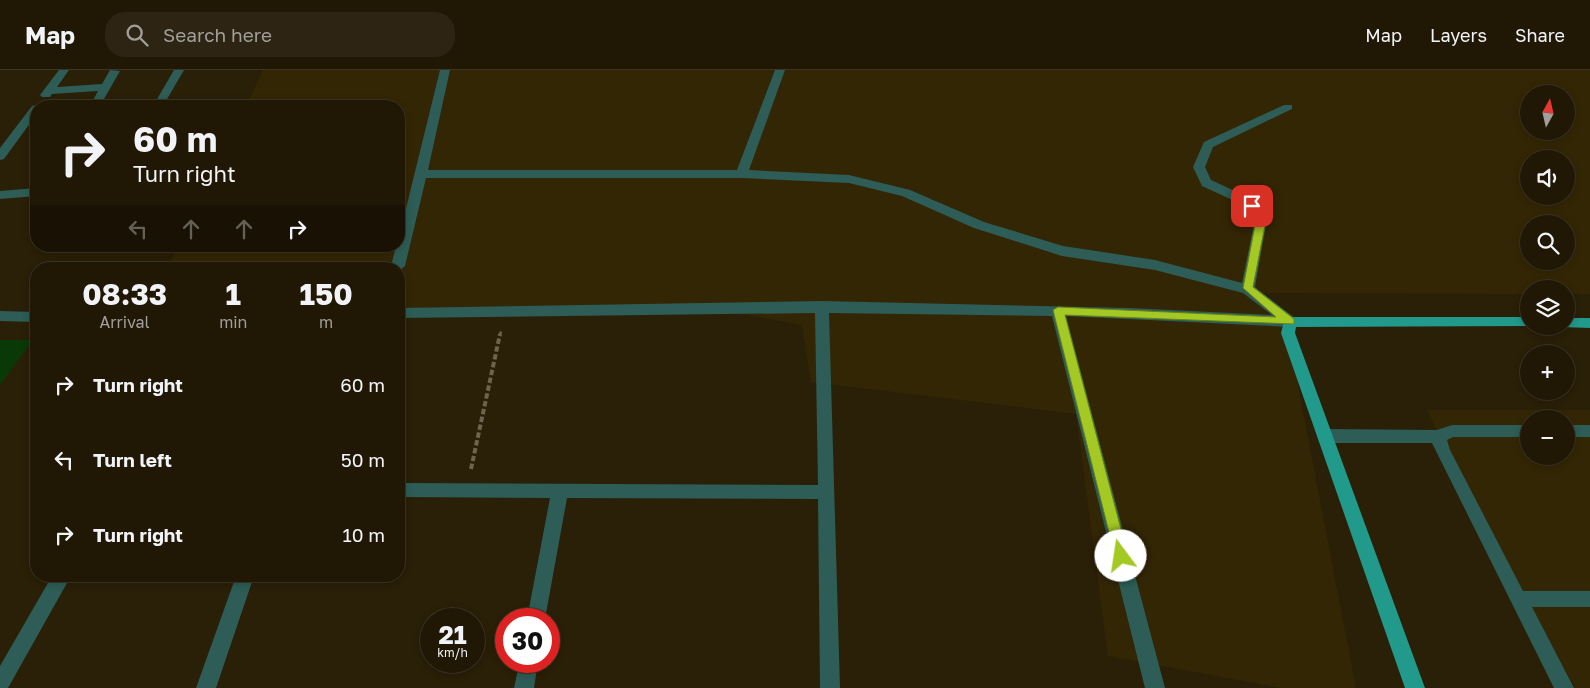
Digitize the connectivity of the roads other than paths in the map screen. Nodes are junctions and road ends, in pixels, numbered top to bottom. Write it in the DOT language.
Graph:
graph roads {
  1 [pos="64,70"];
  2 [pos="180,70"];
  3 [pos="445,70"];
  4 [pos="780,70"];
  5 [pos="115,71"];
  6 [pos="107,87"];
  7 [pos="49,90"];
  8 [pos="42,100"];
  9 [pos="99,100"];
  10 [pos="162,100"];
  11 [pos="1288,107"];
  12 [pos="30,116"];
  13 [pos="0,156"];
  14 [pos="421,174"];
  15 [pos="742,174"];
  16 [pos="30,192"];
  17 [pos="0,195"];
  18 [pos="405,238"];
  19 [pos="1248,288"];
  20 [pos="822,306"];
  21 [pos="1058,310"];
  22 [pos="405,313"];
  23 [pos="0,316"];
  24 [pos="30,317"];
  25 [pos="1290,322"];
  26 [pos="1520,322"];
  27 [pos="1575,323"];
  28 [pos="1590,323"];
  29 [pos="1520,431"];
  30 [pos="1575,431"];
  31 [pos="1590,431"];
  32 [pos="1325,436"];
  33 [pos="1438,437"];
  34 [pos="405,490"];
  35 [pos="560,490"];
  36 [pos="824,492"];
  37 [pos="59,582"];
  38 [pos="243,582"];
  39 [pos="1517,599"];
  40 [pos="1590,599"];
  41 [pos="538,608"];
  42 [pos="526,673"];
  43 [pos="0,684"];
  44 [pos="206,688"];
  45 [pos="524,688"];
  46 [pos="830,688"];
  47 [pos="1155,688"];
  48 [pos="1415,688"];
  49 [pos="1564,688"];
  1 -- 7 [label="street"];
  2 -- 10 [label="street"];
  3 -- 14 [label="street"];
  4 -- 15 [label="street"];
  5 -- 6 [label="street"];
  6 -- 7 [label="street"];
  6 -- 9 [label="street"];
  7 -- 8 [label="street"];
  11 -- 19 [label="street"];
  12 -- 13 [label="street"];
  14 -- 15 [label="street"];
  14 -- 18 [label="street"];
  15 -- 19 [label="street"];
  16 -- 17 [label="street"];
  19 -- 25 [label="street"];
  20 -- 21 [label="street"];
  20 -- 22 [label="street"];
  20 -- 36 [label="street"];
  21 -- 25 [label="street"];
  21 -- 47 [label="street"];
  23 -- 24 [label="street"];
  25 -- 26 [label="main road"];
  25 -- 32 [label="main road"];
  27 -- 28 [label="main road"];
  29 -- 33 [label="street"];
  30 -- 31 [label="street"];
  32 -- 33 [label="street"];
  32 -- 48 [label="main road"];
  33 -- 39 [label="street"];
  34 -- 35 [label="street"];
  35 -- 36 [label="street"];
  35 -- 41 [label="street"];
  36 -- 46 [label="street"];
  37 -- 43 [label="street"];
  38 -- 44 [label="street"];
  39 -- 40 [label="street"];
  39 -- 49 [label="street"];
  42 -- 45 [label="street"];
}
